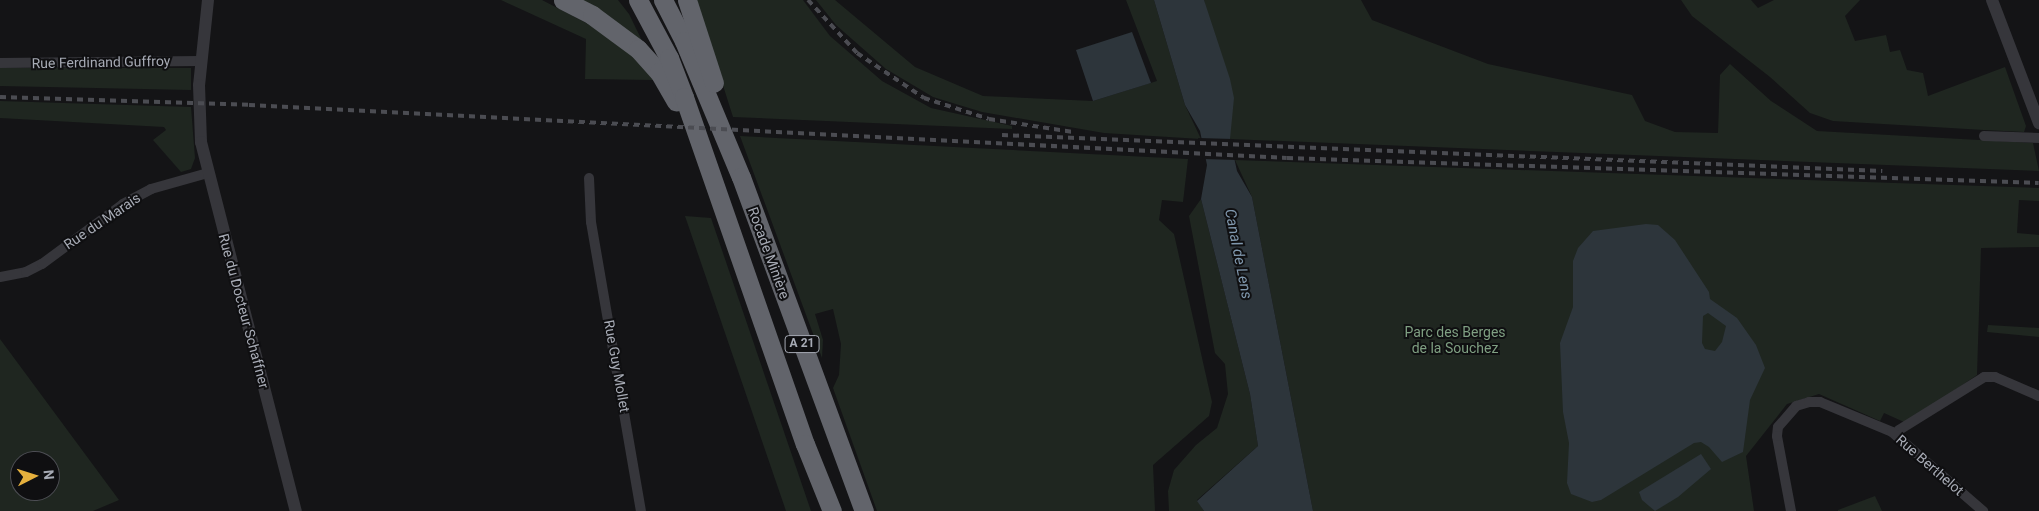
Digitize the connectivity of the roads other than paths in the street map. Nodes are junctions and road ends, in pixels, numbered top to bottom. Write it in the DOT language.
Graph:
graph roads {
  1 [pos="208,0"];
  2 [pos="563,0"];
  3 [pos="638,0"];
  4 [pos="663,0"];
  5 [pos="687,0"];
  6 [pos="1992,0"];
  7 [pos="201,61"];
  8 [pos="0,63"];
  9 [pos="2039,123"];
  10 [pos="1984,136"];
  11 [pos="2039,138"];
  12 [pos="706,160"];
  13 [pos="208,173"];
  14 [pos="741,177"];
  15 [pos="589,178"];
  16 [pos="0,277"];
  17 [pos="2039,396"];
  18 [pos="1897,436"];
  19 [pos="805,444"];
  20 [pos="296,511"];
  21 [pos="641,511"];
  22 [pos="821,511"];
  23 [pos="832,511"];
  24 [pos="864,511"];
  25 [pos="1791,511"];
  26 [pos="1982,511"];
  1 -- 7 [label="street, Rue du Docteur Schaffner"];
  2 -- 12 [label="highway"];
  3 -- 12 [label="highway, Rocade Minière / A 21"];
  4 -- 14 [label="highway, Rocade Minière / A 21"];
  5 -- 14 [label="highway"];
  6 -- 9 [label="street"];
  7 -- 8 [label="street, Rue Ferdinand Guffroy"];
  7 -- 13 [label="street, Rue du Docteur Schaffner"];
  10 -- 11 [label="street"];
  12 -- 19 [label="highway, Rocade Minière / A 21"];
  13 -- 16 [label="street, Rue du Marais"];
  13 -- 20 [label="street, Rue du Docteur Schaffner"];
  14 -- 24 [label="highway, Rocade Minière / A 21"];
  15 -- 21 [label="street, Rue Guy Mollet"];
  17 -- 18 [label="street"];
  18 -- 25 [label="street, Rue Berthelot"];
  18 -- 26 [label="street, Rue Berthelot"];
  19 -- 22 [label="highway"];
  19 -- 23 [label="highway, Rocade Minière / A 21"];
}
